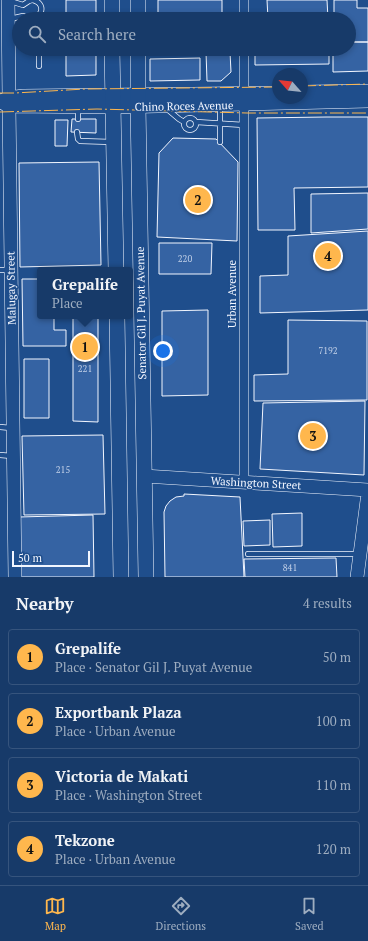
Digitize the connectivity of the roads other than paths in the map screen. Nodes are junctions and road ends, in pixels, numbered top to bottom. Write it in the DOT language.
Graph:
graph roads {
  1 [pos="8,0"];
  2 [pos="35,0"];
  3 [pos="112,0"];
  4 [pos="138,0"];
  5 [pos="244,0"];
  6 [pos="23,5"];
  7 [pos="23,12"];
  8 [pos="41,12"];
  9 [pos="112,12"];
  10 [pos="138,12"];
  11 [pos="244,12"];
  12 [pos="12,19"];
  13 [pos="8,20"];
  14 [pos="39,56"];
  15 [pos="112,56"];
  16 [pos="138,56"];
  17 [pos="244,56"];
  18 [pos="39,66"];
  19 [pos="368,91"];
  20 [pos="308,92"];
  21 [pos="272,94"];
  22 [pos="244,99"];
  23 [pos="114,101"];
  24 [pos="138,101"];
  25 [pos="4,102"];
  26 [pos="368,102"];
  27 [pos="220,105"];
  28 [pos="78,106"];
  29 [pos="164,106"];
  30 [pos="78,119"];
  31 [pos="184,122"];
  32 [pos="196,122"];
  33 [pos="219,123"];
  34 [pos="244,125"];
  35 [pos="77,132"];
  36 [pos="114,142"];
  37 [pos="220,142"];
  38 [pos="116,267"];
  39 [pos="5,270"];
  40 [pos="117,319"];
  41 [pos="6,428"];
  42 [pos="7,456"];
  43 [pos="144,476"];
  44 [pos="244,483"];
  45 [pos="368,490"];
  46 [pos="368,493"];
  47 [pos="248,554"];
  48 [pos="360,554"];
  49 [pos="15,577"];
  50 [pos="122,577"];
  51 [pos="146,577"];
  52 [pos="357,577"];
  1 -- 6 [label="lane"];
  1 -- 13 [label="street, Malugay Street"];
  2 -- 6 [label="lane"];
  2 -- 8 [label="lane"];
  3 -- 9 [label="main road"];
  4 -- 10 [label="main road"];
  5 -- 11 [label="street"];
  6 -- 7 [label="lane"];
  12 -- 13 [label="lane"];
  13 -- 25 [label="street, Malugay Street"];
  14 -- 18 [label="lane"];
  15 -- 23 [label="main road"];
  16 -- 24 [label="main road, Senator Gil J. Puyat Avenue"];
  17 -- 22 [label="street, Urban Avenue"];
  19 -- 20 [label="street"];
  21 -- 22 [label="street, Chino Roces Avenue"];
  22 -- 24 [label="street, Chino Roces Avenue"];
  22 -- 26 [label="street, Chino Roces Avenue"];
  22 -- 27 [label="street, Chino Roces Avenue"];
  22 -- 34 [label="street, Urban Avenue"];
  23 -- 24 [label="street, Chino Roces Avenue"];
  23 -- 25 [label="street, Chino Roces Avenue"];
  23 -- 28 [label="street, Chino Roces Avenue"];
  23 -- 36 [label="main road"];
  24 -- 29 [label="street, Chino Roces Avenue"];
  24 -- 43 [label="main road, Senator Gil J. Puyat Avenue"];
  25 -- 28 [label="street, Chino Roces Avenue"];
  25 -- 39 [label="street, Malugay Street"];
  27 -- 29 [label="street, Chino Roces Avenue"];
  27 -- 33 [label="lane"];
  28 -- 30 [label="lane"];
  29 -- 31 [label="lane"];
  31 -- 32 [label="lane"];
  31 -- 32 [label="lane"];
  32 -- 33 [label="lane"];
  33 -- 34 [label="lane"];
  33 -- 37 [label="lane"];
  34 -- 44 [label="street, Urban Avenue"];
  35 -- 36 [label="lane"];
  36 -- 38 [label="main road"];
  39 -- 41 [label="street, Malugay Street"];
  40 -- 50 [label="main road"];
  41 -- 42 [label="street, Malugay Street"];
  42 -- 49 [label="street, Malugay Street"];
  43 -- 44 [label="street, Washington Street"];
  43 -- 51 [label="main road, Senator Gil J. Puyat Avenue"];
  44 -- 45 [label="street, Washington Street"];
  46 -- 48 [label="street"];
  47 -- 48 [label="lane"];
  48 -- 52 [label="street"];
}
